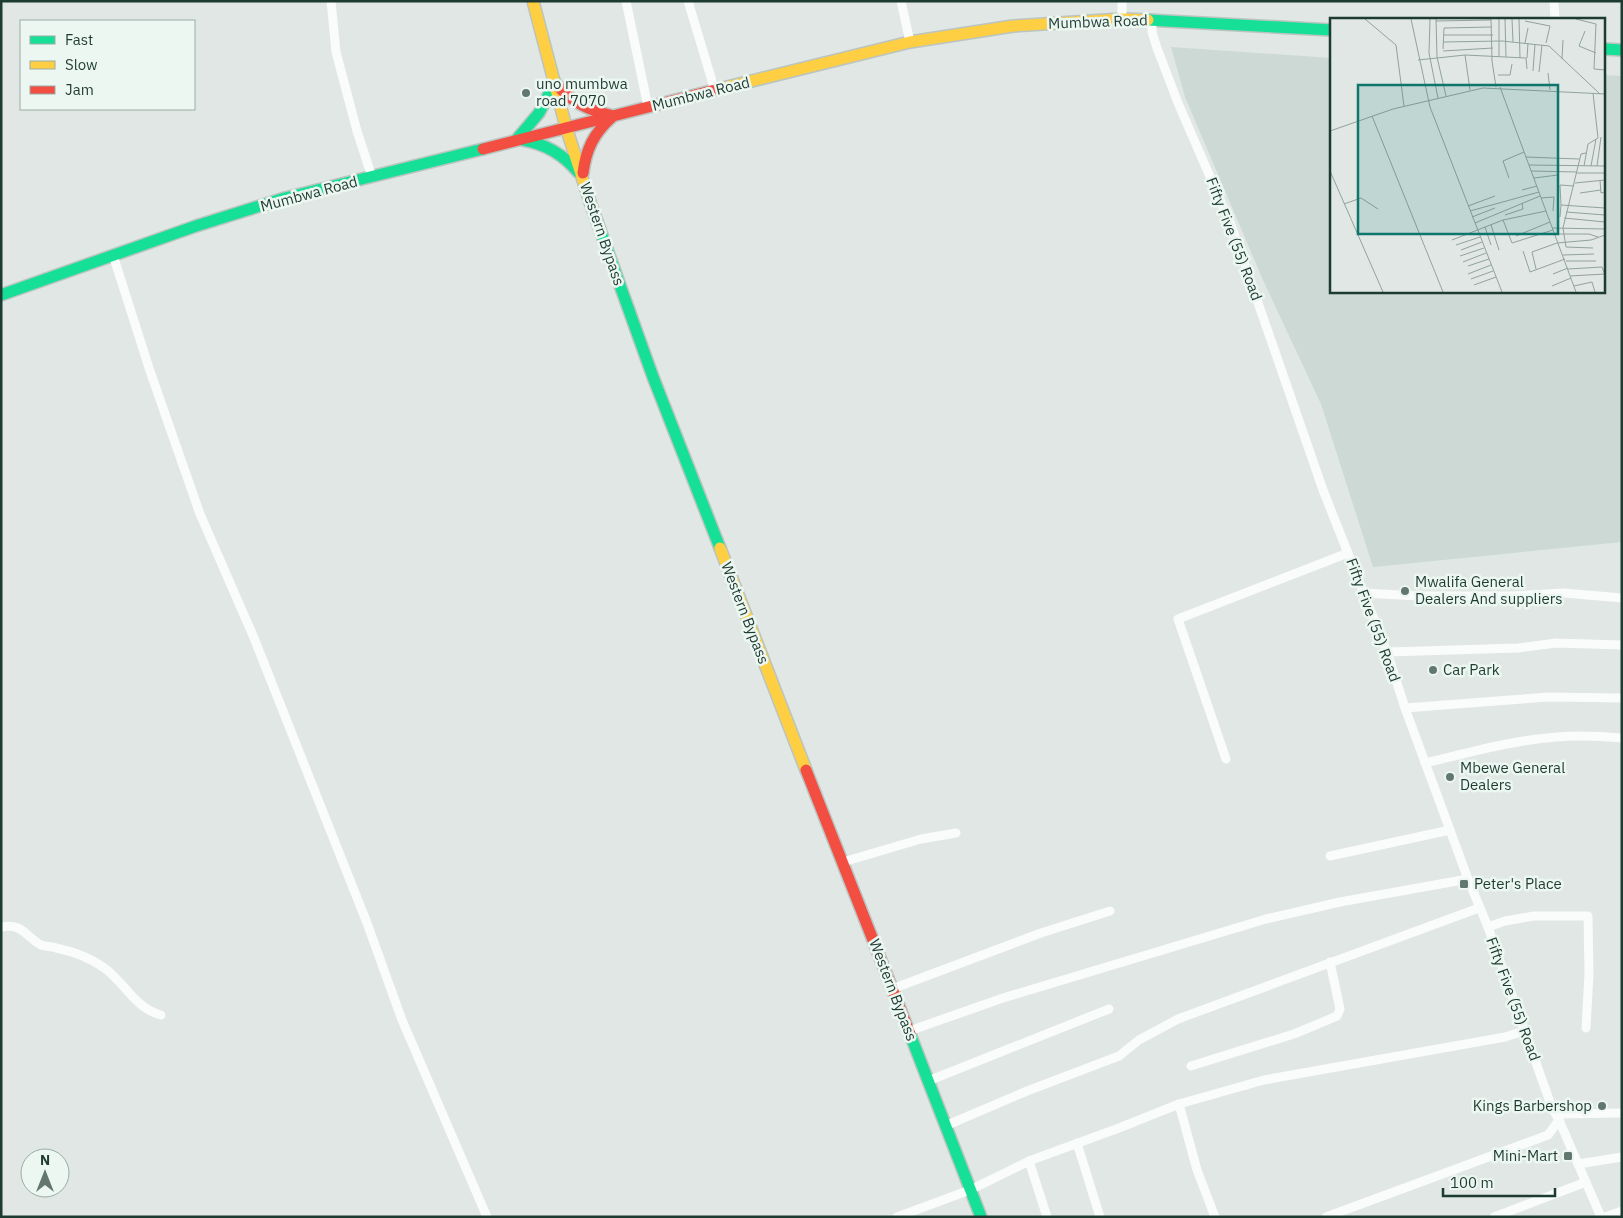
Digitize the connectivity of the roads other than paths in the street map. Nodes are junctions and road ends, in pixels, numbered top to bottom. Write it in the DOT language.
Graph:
graph roads {
  1 [pos="331,1"];
  2 [pos="533,1"];
  3 [pos="626,1"];
  4 [pos="688,1"];
  5 [pos="901,1"];
  6 [pos="1122,1"];
  7 [pos="1554,1"];
  8 [pos="1555,18"];
  9 [pos="1122,19"];
  10 [pos="1152,20"];
  11 [pos="1330,30"];
  12 [pos="910,42"];
  13 [pos="1606,49"];
  14 [pos="1622,50"];
  15 [pos="554,82"];
  16 [pos="715,91"];
  17 [pos="648,107"];
  18 [pos="613,116"];
  19 [pos="566,127"];
  20 [pos="516,140"];
  21 [pos="372,177"];
  22 [pos="582,179"];
  23 [pos="113,255"];
  24 [pos="1,295"];
  25 [pos="1348,553"];
  26 [pos="1364,593"];
  27 [pos="1622,598"];
  28 [pos="1622,645"];
  29 [pos="1387,652"];
  30 [pos="1622,698"];
  31 [pos="1405,708"];
  32 [pos="1622,738"];
  33 [pos="1226,759"];
  34 [pos="1425,763"];
  35 [pos="1450,830"];
  36 [pos="956,833"];
  37 [pos="1330,856"];
  38 [pos="842,862"];
  39 [pos="1468,879"];
  40 [pos="1480,908"];
  41 [pos="1110,911"];
  42 [pos="1,927"];
  43 [pos="1488,927"];
  44 [pos="1330,962"];
  45 [pos="892,989"];
  46 [pos="1109,1009"];
  47 [pos="161,1015"];
  48 [pos="1586,1028"];
  49 [pos="909,1031"];
  50 [pos="1524,1031"];
  51 [pos="1191,1066"];
  52 [pos="928,1081"];
  53 [pos="1179,1104"];
  54 [pos="1622,1113"];
  55 [pos="1558,1117"];
  56 [pos="945,1126"];
  57 [pos="1077,1144"];
  58 [pos="1622,1157"];
  59 [pos="1029,1161"];
  60 [pos="1578,1164"];
  61 [pos="1586,1182"];
  62 [pos="970,1190"];
  63 [pos="1622,1211"];
  64 [pos="487,1217"];
  65 [pos="897,1217"];
  66 [pos="980,1217"];
  67 [pos="1047,1217"];
  68 [pos="1100,1217"];
  69 [pos="1215,1217"];
  70 [pos="1326,1217"];
  71 [pos="1494,1217"];
  72 [pos="1603,1217"];
  1 -- 21 [label="street"];
  2 -- 15 [label="main road, Western Bypass"];
  3 -- 17 [label="street"];
  4 -- 16 [label="street"];
  5 -- 12 [label="street"];
  6 -- 9 [label="street"];
  7 -- 8 [label="street"];
  9 -- 10 [label="main road, Mumbwa Road"];
  9 -- 12 [label="main road, Mumbwa Road"];
  10 -- 11 [label="main road, Mumbwa Road"];
  10 -- 25 [label="street, Fifty Five (55) Road"];
  12 -- 16 [label="main road, Mumbwa Road"];
  13 -- 14 [label="main road"];
  15 -- 18 [label="main road"];
  15 -- 19 [label="main road, Western Bypass"];
  15 -- 20 [label="main road"];
  16 -- 17 [label="main road, Mumbwa Road"];
  17 -- 18 [label="main road, Mumbwa Road"];
  18 -- 19 [label="main road, Mumbwa Road"];
  18 -- 22 [label="main road"];
  19 -- 20 [label="main road, Mumbwa Road"];
  19 -- 22 [label="main road, Western Bypass"];
  20 -- 21 [label="main road, Mumbwa Road"];
  20 -- 22 [label="main road"];
  21 -- 23 [label="main road, Mumbwa Road"];
  22 -- 38 [label="main road, Western Bypass"];
  23 -- 24 [label="main road, Mumbwa Road"];
  23 -- 64 [label="street"];
  25 -- 26 [label="street, Fifty Five (55) Road"];
  25 -- 33 [label="street"];
  26 -- 27 [label="street"];
  26 -- 29 [label="street, Fifty Five (55) Road"];
  28 -- 29 [label="street"];
  29 -- 31 [label="street, Fifty Five (55) Road"];
  30 -- 31 [label="street"];
  31 -- 34 [label="street, Fifty Five (55) Road"];
  32 -- 34 [label="street"];
  34 -- 35 [label="street, Fifty Five (55) Road"];
  35 -- 37 [label="street"];
  35 -- 39 [label="street, Fifty Five (55) Road"];
  36 -- 38 [label="street"];
  38 -- 45 [label="main road, Western Bypass"];
  39 -- 40 [label="street, Fifty Five (55) Road"];
  39 -- 49 [label="street"];
  40 -- 43 [label="street, Fifty Five (55) Road"];
  40 -- 44 [label="street"];
  41 -- 45 [label="street"];
  42 -- 47 [label="street"];
  43 -- 48 [label="street"];
  43 -- 50 [label="street, Fifty Five (55) Road"];
  44 -- 51 [label="street"];
  44 -- 56 [label="street"];
  45 -- 49 [label="main road, Western Bypass"];
  46 -- 52 [label="street"];
  49 -- 52 [label="main road, Western Bypass"];
  50 -- 53 [label="street"];
  50 -- 55 [label="street, Fifty Five (55) Road"];
  52 -- 56 [label="main road, Western Bypass"];
  53 -- 57 [label="street"];
  53 -- 69 [label="street"];
  54 -- 55 [label="street"];
  55 -- 60 [label="street, Fifty Five (55) Road"];
  55 -- 70 [label="street"];
  56 -- 62 [label="main road, Western Bypass"];
  57 -- 59 [label="street"];
  57 -- 68 [label="street"];
  58 -- 60 [label="street"];
  59 -- 62 [label="street"];
  59 -- 67 [label="street"];
  60 -- 61 [label="street, Fifty Five (55) Road"];
  61 -- 71 [label="street"];
  61 -- 72 [label="street, Fifty Five (55) Road"];
  62 -- 65 [label="street"];
  62 -- 66 [label="main road, Western Bypass"];
  63 -- 72 [label="street"];
}
